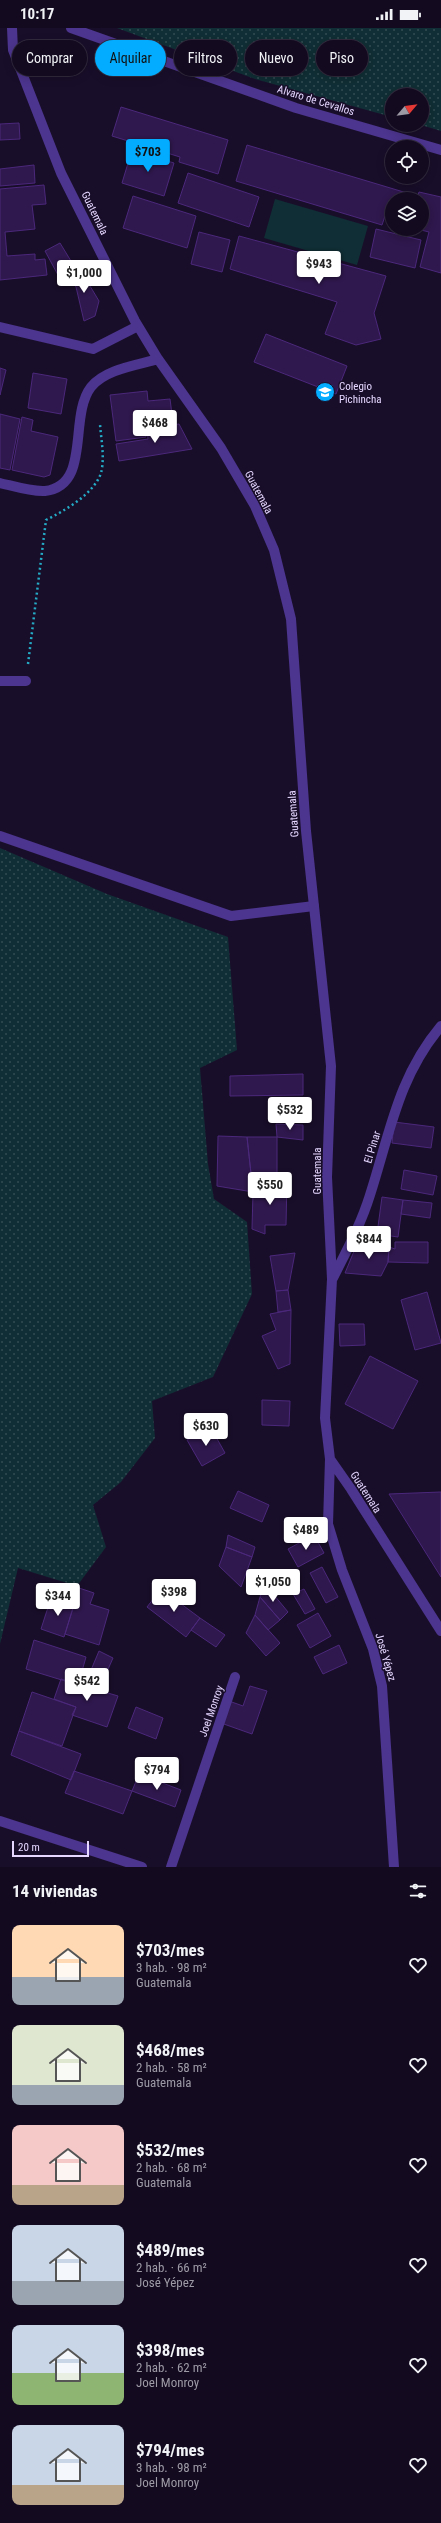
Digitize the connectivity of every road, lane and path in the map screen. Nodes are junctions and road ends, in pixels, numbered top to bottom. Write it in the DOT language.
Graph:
graph roads {
  1 [pos="12,28"];
  2 [pos="71,28"];
  3 [pos="441,150"];
  4 [pos="138,326"];
  5 [pos="0,328"];
  6 [pos="158,359"];
  7 [pos="0,483"];
  8 [pos="75,505"];
  9 [pos="0,681"];
  10 [pos="26,681"];
  11 [pos="0,836"];
  12 [pos="314,906"];
  13 [pos="441,1026"];
  14 [pos="332,1279"];
  15 [pos="330,1459"];
  16 [pos="441,1631"];
  17 [pos="235,1677"];
  18 [pos="0,1821"];
  19 [pos="142,1867"];
  20 [pos="171,1867"];
  21 [pos="394,1867"];
  1 -- 4 [label="street, Guatemala"];
  2 -- 3 [label="street, Alvaro de Cevallos"];
  4 -- 5 [label="street"];
  4 -- 6 [label="street, Guatemala"];
  6 -- 7 [label="street"];
  6 -- 12 [label="street, Guatemala"];
  8 -- 10 [label="path"];
  9 -- 10 [label="street"];
  11 -- 12 [label="street"];
  12 -- 14 [label="street, Guatemala"];
  13 -- 14 [label="street, El Pinar"];
  14 -- 15 [label="street, Guatemala"];
  15 -- 16 [label="street, Guatemala"];
  15 -- 21 [label="street, José Yépez"];
  17 -- 20 [label="street, Joel Monroy"];
  18 -- 19 [label="street"];
}
